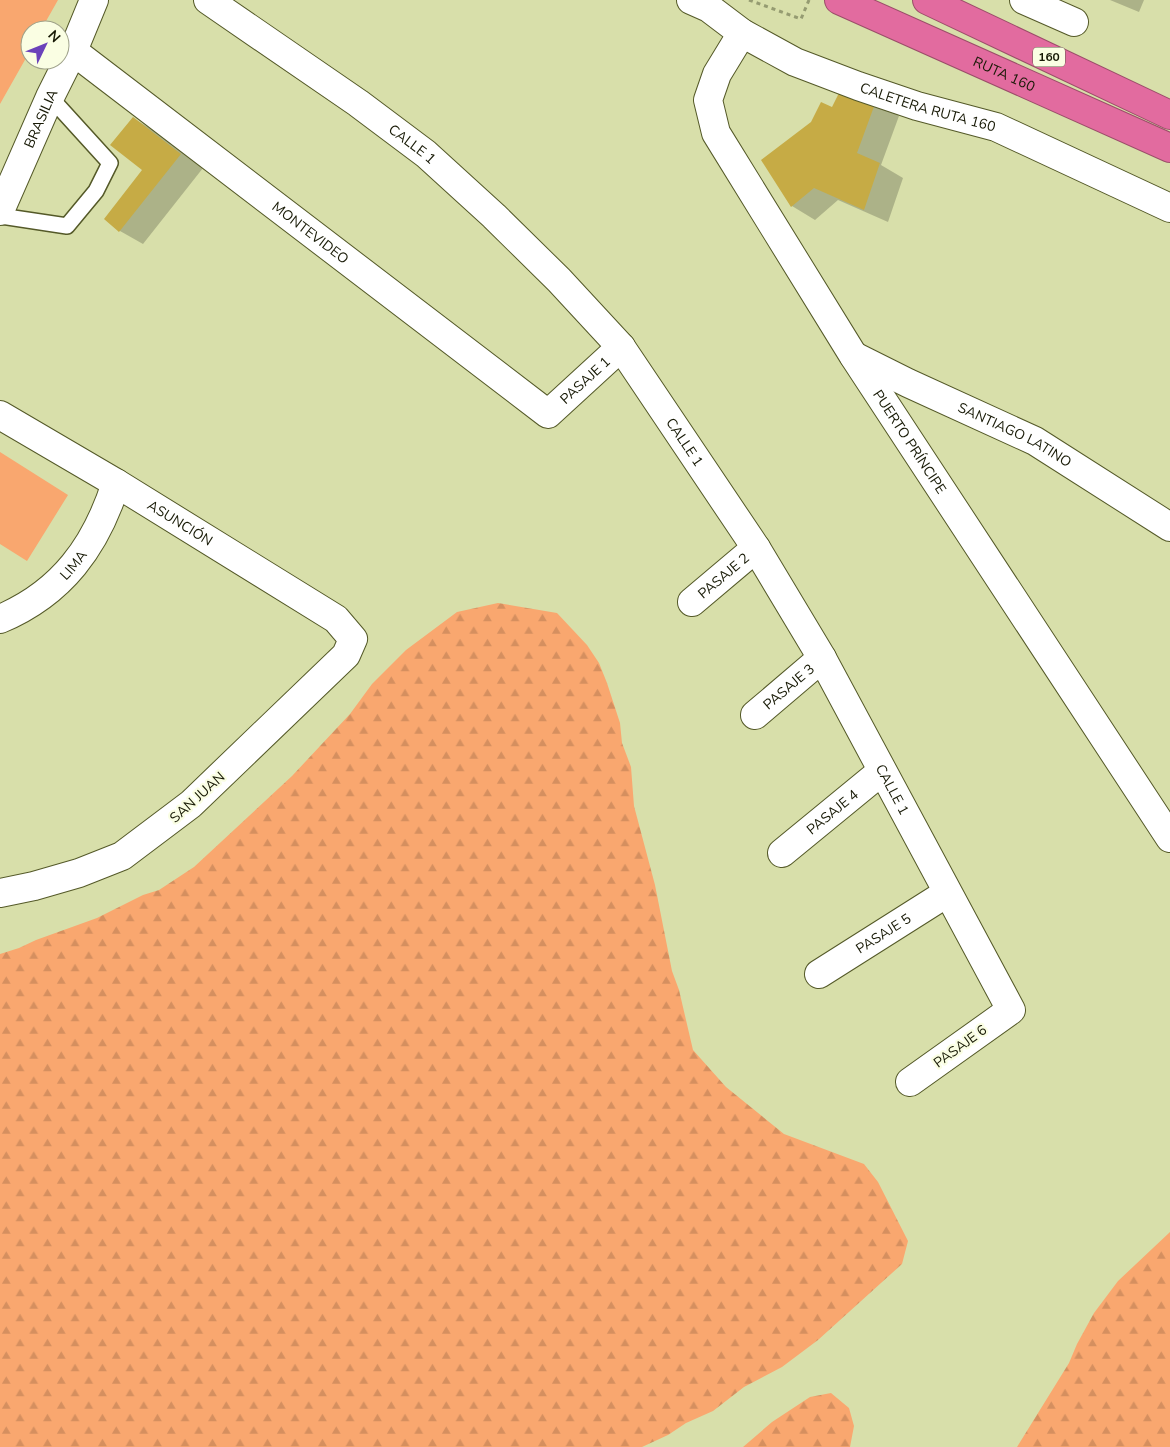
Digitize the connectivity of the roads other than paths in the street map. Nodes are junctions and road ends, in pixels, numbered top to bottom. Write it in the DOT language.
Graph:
graph roads {
  1 [pos="94,0"];
  2 [pos="208,0"];
  3 [pos="691,0"];
  4 [pos="839,0"];
  5 [pos="927,0"];
  6 [pos="1024,0"];
  7 [pos="1074,22"];
  8 [pos="742,33"];
  9 [pos="73,51"];
  10 [pos="50,97"];
  11 [pos="1170,115"];
  12 [pos="1170,148"];
  13 [pos="1170,208"];
  14 [pos="0,211"];
  15 [pos="0,216"];
  16 [pos="621,347"];
  17 [pos="853,355"];
  18 [pos="548,414"];
  19 [pos="0,415"];
  20 [pos="116,484"];
  21 [pos="1170,527"];
  22 [pos="756,548"];
  23 [pos="692,602"];
  24 [pos="0,619"];
  25 [pos="353,639"];
  26 [pos="822,658"];
  27 [pos="755,715"];
  28 [pos="882,771"];
  29 [pos="1161,806"];
  30 [pos="1170,838"];
  31 [pos="782,853"];
  32 [pos="0,893"];
  33 [pos="947,893"];
  34 [pos="819,974"];
  35 [pos="1011,1010"];
  36 [pos="910,1082"];
  1 -- 9 [label="street, BRASILIA"];
  2 -- 16 [label="street, CALLE 1"];
  3 -- 8 [label="street, CALETERA RUTA 160"];
  4 -- 12 [label="highway, RUTA 160 / 160"];
  5 -- 11 [label="highway, 160"];
  6 -- 7 [label="street"];
  8 -- 13 [label="street, CALETERA RUTA 160"];
  8 -- 17 [label="street, PUERTO PRÍNCIPE"];
  9 -- 10 [label="street, BRASILIA"];
  9 -- 18 [label="street, MONTEVIDEO"];
  10 -- 14 [label="street, BRASILIA"];
  10 -- 15 [label="lane"];
  16 -- 18 [label="street, PASAJE 1"];
  16 -- 22 [label="street, CALLE 1"];
  17 -- 21 [label="street, SANTIAGO LATINO"];
  17 -- 29 [label="street, PUERTO PRÍNCIPE"];
  19 -- 20 [label="street, ASUNCIÓN"];
  20 -- 24 [label="street, LIMA"];
  20 -- 25 [label="street, ASUNCIÓN"];
  22 -- 23 [label="street, PASAJE 2"];
  22 -- 26 [label="street, CALLE 1"];
  25 -- 32 [label="street, SAN JUAN"];
  26 -- 27 [label="street, PASAJE 3"];
  26 -- 28 [label="street, CALLE 1"];
  28 -- 31 [label="street, PASAJE 4"];
  28 -- 33 [label="street, CALLE 1"];
  29 -- 30 [label="street, PUERTO PRÍNCIPE"];
  33 -- 34 [label="street, PASAJE 5"];
  33 -- 35 [label="street, CALLE 1"];
  35 -- 36 [label="street, PASAJE 6"];
}
